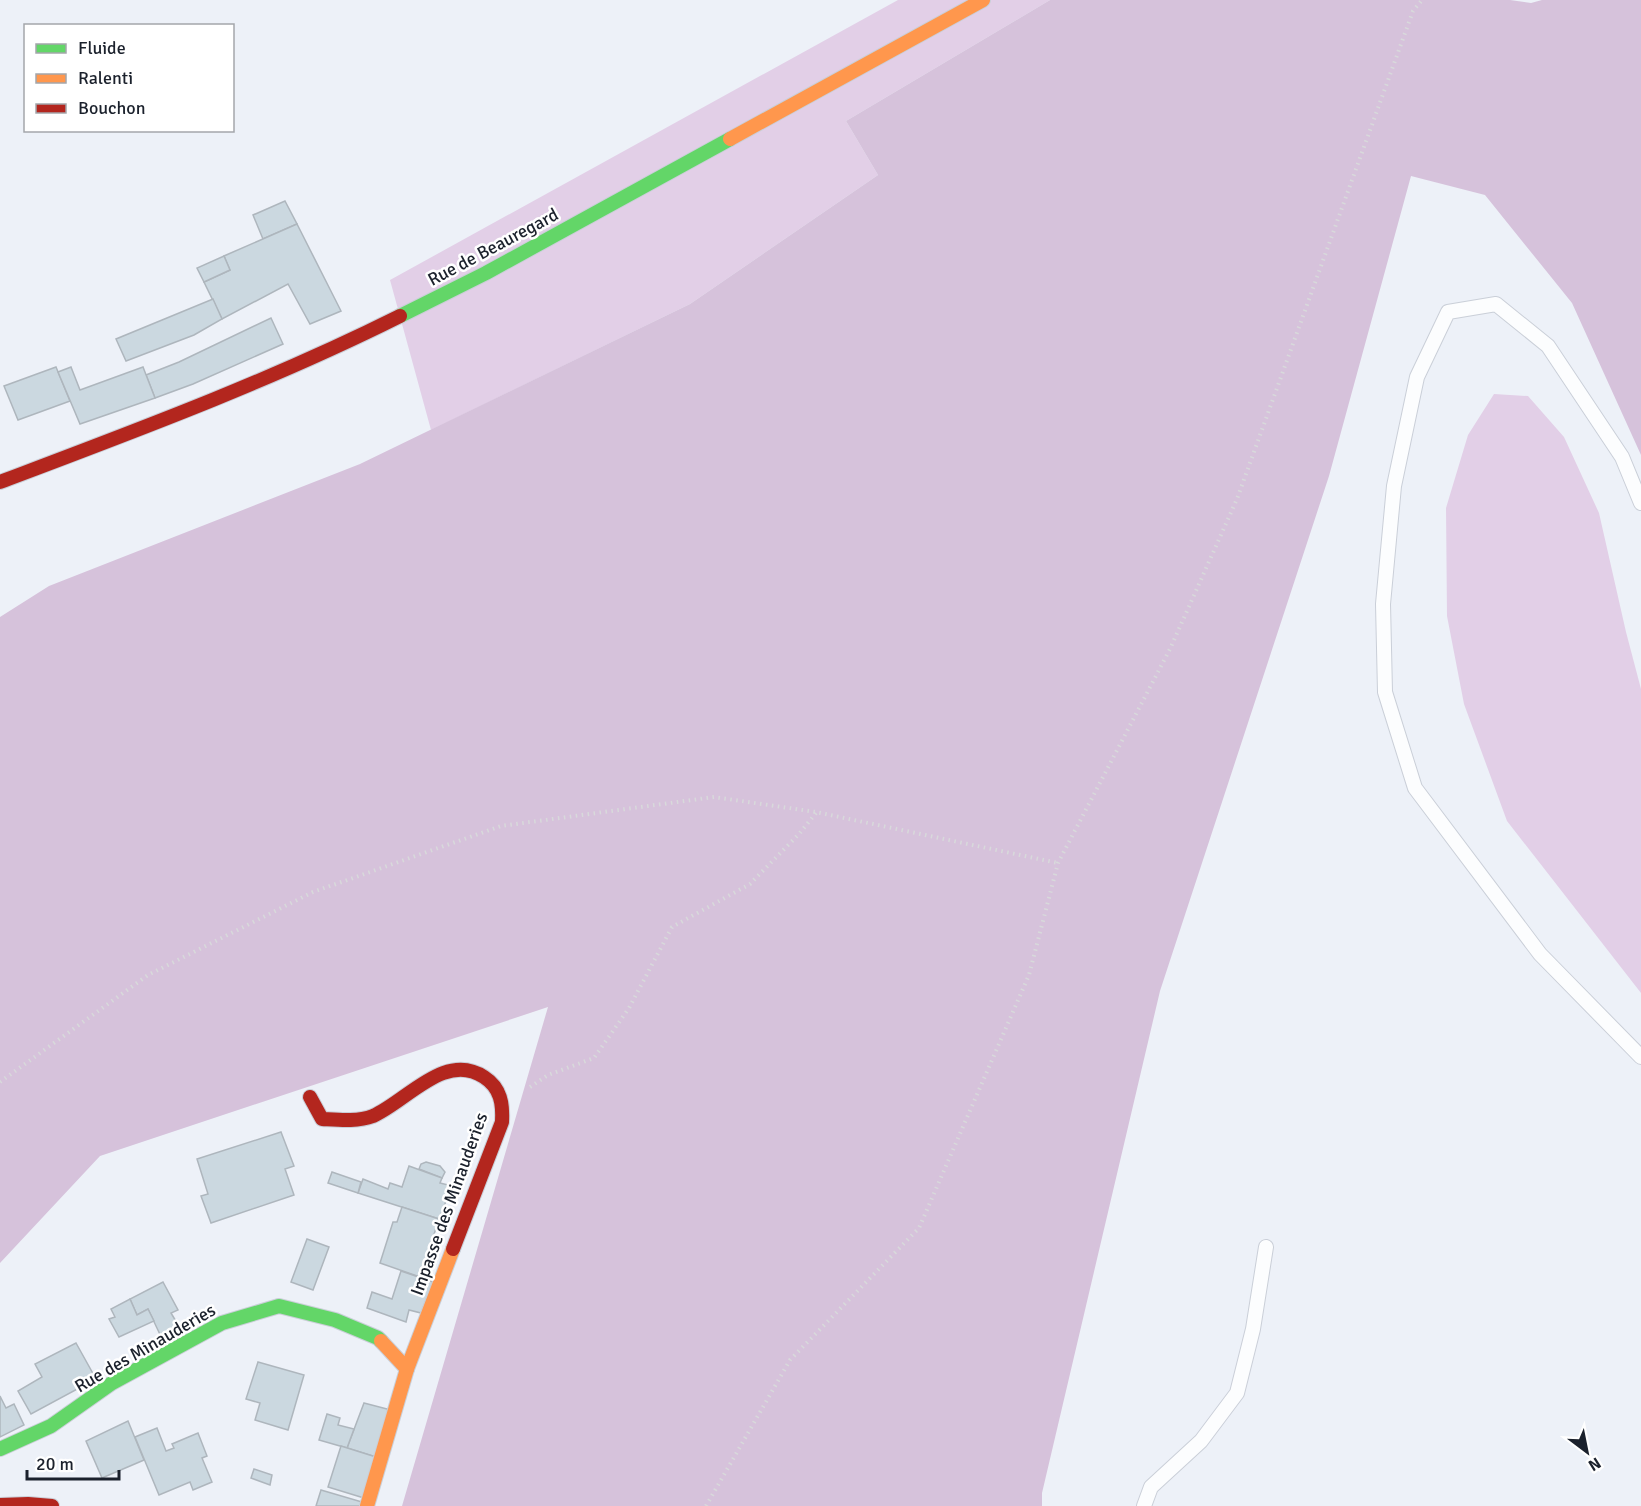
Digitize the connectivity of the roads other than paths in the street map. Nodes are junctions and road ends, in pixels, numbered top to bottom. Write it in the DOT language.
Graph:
graph roads {
  1 [pos="983,0"];
  2 [pos="0,482"];
  3 [pos="1641,503"];
  4 [pos="1641,1057"];
  5 [pos="310,1097"];
  6 [pos="1266,1247"];
  7 [pos="407,1369"];
  8 [pos="0,1449"];
  9 [pos="0,1505"];
  10 [pos="52,1506"];
  11 [pos="367,1506"];
  12 [pos="1144,1506"];
  1 -- 2 [label="main road, Rue de Beauregard"];
  3 -- 4 [label="lane"];
  5 -- 7 [label="main road, Impasse des Minauderies"];
  6 -- 12 [label="lane"];
  7 -- 8 [label="main road, Rue des Minauderies"];
  7 -- 11 [label="main road"];
  9 -- 10 [label="main road"];
}
